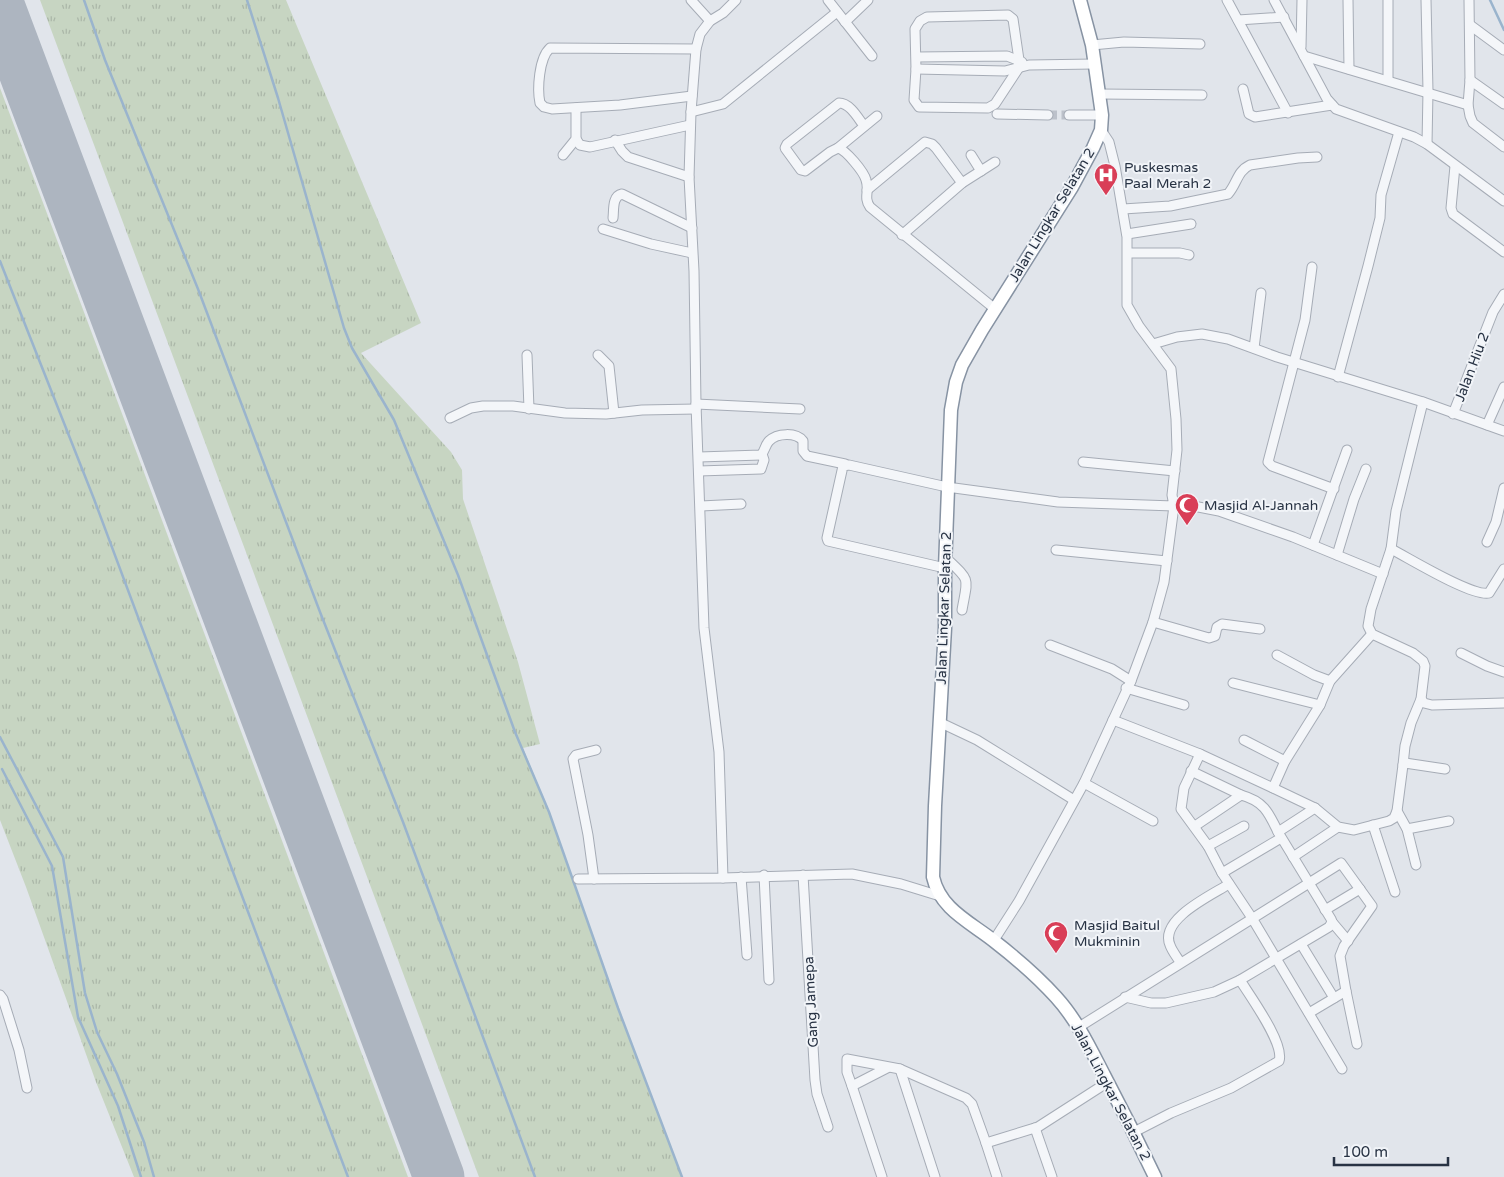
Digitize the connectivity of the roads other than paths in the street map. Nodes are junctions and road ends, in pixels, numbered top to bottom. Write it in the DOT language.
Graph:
graph roads {
  1 [pos="692,0"];
  2 [pos="736,0"];
  3 [pos="828,0"];
  4 [pos="868,0"];
  5 [pos="1080,0"];
  6 [pos="1227,0"];
  7 [pos="1274,0"];
  8 [pos="1302,0"];
  9 [pos="1348,0"];
  10 [pos="1388,0"];
  11 [pos="1426,0"];
  12 [pos="1469,0"];
  13 [pos="837,12"];
  14 [pos="1284,17"];
  15 [pos="1238,20"];
  16 [pos="710,21"];
  17 [pos="845,22"];
  18 [pos="1470,25"];
  19 [pos="1200,44"];
  20 [pos="1092,45"];
  21 [pos="696,49"];
  22 [pos="1504,50"];
  23 [pos="1302,53"];
  24 [pos="872,56"];
  25 [pos="1006,56"];
  26 [pos="917,57"];
  27 [pos="1018,64"];
  28 [pos="1094,64"];
  29 [pos="916,69"];
  30 [pos="1349,69"];
  31 [pos="1005,70"];
  32 [pos="1388,80"];
  33 [pos="1470,80"];
  34 [pos="1243,89"];
  35 [pos="1428,91"];
  36 [pos="1100,94"];
  37 [pos="1202,95"];
  38 [pos="692,96"];
  39 [pos="1468,104"];
  40 [pos="1504,104"];
  41 [pos="1332,106"];
  42 [pos="576,108"];
  43 [pos="691,112"];
  44 [pos="1288,113"];
  45 [pos="997,114"];
  46 [pos="1048,115"];
  47 [pos="1069,115"];
  48 [pos="877,116"];
  49 [pos="1102,116"];
  50 [pos="690,125"];
  51 [pos="864,126"];
  52 [pos="1100,130"];
  53 [pos="1399,132"];
  54 [pos="576,139"];
  55 [pos="615,140"];
  56 [pos="1427,144"];
  57 [pos="1504,147"];
  58 [pos="838,148"];
  59 [pos="971,154"];
  60 [pos="562,155"];
  61 [pos="1318,158"];
  62 [pos="995,162"];
  63 [pos="1455,166"];
  64 [pos="981,171"];
  65 [pos="688,177"];
  66 [pos="962,183"];
  67 [pos="867,190"];
  68 [pos="1504,201"];
  69 [pos="1123,209"];
  70 [pos="613,218"];
  71 [pos="1191,224"];
  72 [pos="692,228"];
  73 [pos="603,229"];
  74 [pos="1127,234"];
  75 [pos="902,235"];
  76 [pos="1504,252"];
  77 [pos="692,253"];
  78 [pos="1128,253"];
  79 [pos="1189,255"];
  80 [pos="1312,267"];
  81 [pos="1261,293"];
  82 [pos="1504,294"];
  83 [pos="995,309"];
  84 [pos="1153,344"];
  85 [pos="1254,348"];
  86 [pos="526,355"];
  87 [pos="598,355"];
  88 [pos="1295,362"];
  89 [pos="1338,376"];
  90 [pos="1504,387"];
  91 [pos="1423,402"];
  92 [pos="696,407"];
  93 [pos="529,409"];
  94 [pos="800,409"];
  95 [pos="614,414"];
  96 [pos="1453,414"];
  97 [pos="450,418"];
  98 [pos="1487,425"];
  99 [pos="1504,431"];
  100 [pos="1347,450"];
  101 [pos="762,454"];
  102 [pos="699,457"];
  103 [pos="1083,462"];
  104 [pos="845,464"];
  105 [pos="1366,469"];
  106 [pos="699,471"];
  107 [pos="1175,471"];
  108 [pos="947,487"];
  109 [pos="1504,488"];
  110 [pos="1334,489"];
  111 [pos="741,504"];
  112 [pos="701,506"];
  113 [pos="1174,506"];
  114 [pos="1487,542"];
  115 [pos="1313,545"];
  116 [pos="1390,549"];
  117 [pos="1056,550"];
  118 [pos="1337,555"];
  119 [pos="1167,560"];
  120 [pos="945,563"];
  121 [pos="1504,569"];
  122 [pos="1383,574"];
  123 [pos="962,610"];
  124 [pos="1153,622"];
  125 [pos="1260,629"];
  126 [pos="1372,634"];
  127 [pos="1050,645"];
  128 [pos="1461,652"];
  129 [pos="1277,655"];
  130 [pos="1504,672"];
  131 [pos="1330,681"];
  132 [pos="1234,684"];
  133 [pos="1128,685"];
  134 [pos="1421,699"];
  135 [pos="1504,703"];
  136 [pos="1184,705"];
  137 [pos="1320,705"];
  138 [pos="1113,720"];
  139 [pos="939,722"];
  140 [pos="1244,740"];
  141 [pos="596,750"];
  142 [pos="1200,754"];
  143 [pos="1285,760"];
  144 [pos="1403,766"];
  145 [pos="1445,768"];
  146 [pos="1191,771"];
  147 [pos="1084,783"];
  148 [pos="1273,788"];
  149 [pos="1241,795"];
  150 [pos="1074,800"];
  151 [pos="1315,808"];
  152 [pos="1397,811"];
  153 [pos="1153,821"];
  154 [pos="1449,821"];
  155 [pos="1373,825"];
  156 [pos="1195,826"];
  157 [pos="1244,826"];
  158 [pos="1338,828"];
  159 [pos="1407,829"];
  160 [pos="1280,834"];
  161 [pos="1208,846"];
  162 [pos="1293,857"];
  163 [pos="1416,865"];
  164 [pos="1222,873"];
  165 [pos="764,875"];
  166 [pos="803,875"];
  167 [pos="741,877"];
  168 [pos="723,878"];
  169 [pos="578,879"];
  170 [pos="594,879"];
  171 [pos="1308,883"];
  172 [pos="1229,884"];
  173 [pos="1360,889"];
  174 [pos="1395,892"];
  175 [pos="940,896"];
  176 [pos="1325,910"];
  177 [pos="1252,918"];
  178 [pos="1332,922"];
  179 [pos="994,940"];
  180 [pos="1348,940"];
  181 [pos="1301,944"];
  182 [pos="747,955"];
  183 [pos="1276,959"];
  184 [pos="1180,962"];
  185 [pos="769,980"];
  186 [pos="1240,980"];
  187 [pos="1346,991"];
  188 [pos="0,995"];
  189 [pos="1125,997"];
  190 [pos="1334,998"];
  191 [pos="1308,1013"];
  192 [pos="1078,1026"];
  193 [pos="1356,1044"];
  194 [pos="887,1068"];
  195 [pos="1342,1068"];
  196 [pos="900,1069"];
  197 [pos="1108,1082"];
  198 [pos="852,1086"];
  199 [pos="27,1088"];
  200 [pos="828,1127"];
  201 [pos="1036,1128"];
  202 [pos="1134,1132"];
  203 [pos="986,1143"];
  204 [pos="882,1177"];
  205 [pos="935,1177"];
  206 [pos="997,1177"];
  207 [pos="1052,1177"];
  208 [pos="1155,1177"];
  1 -- 16 [label="street"];
  2 -- 16 [label="street"];
  3 -- 13 [label="street"];
  4 -- 17 [label="street"];
  5 -- 20 [label="highway, Jalan Lingkar Selatan 2"];
  6 -- 15 [label="street"];
  7 -- 14 [label="street"];
  8 -- 23 [label="street"];
  9 -- 30 [label="street"];
  10 -- 32 [label="street"];
  11 -- 35 [label="street"];
  12 -- 18 [label="street"];
  13 -- 17 [label="street"];
  13 -- 43 [label="street"];
  14 -- 15 [label="street"];
  14 -- 23 [label="street"];
  15 -- 44 [label="street"];
  16 -- 21 [label="street"];
  17 -- 24 [label="street"];
  18 -- 22 [label="street"];
  18 -- 33 [label="street"];
  19 -- 20 [label="street"];
  20 -- 28 [label="highway, Jalan Lingkar Selatan 2"];
  21 -- 38 [label="street"];
  21 -- 42 [label="street"];
  23 -- 30 [label="street"];
  23 -- 41 [label="street"];
  25 -- 26 [label="street"];
  25 -- 27 [label="street"];
  25 -- 31 [label="street"];
  26 -- 27 [label="street"];
  26 -- 29 [label="street"];
  27 -- 28 [label="street"];
  27 -- 29 [label="street"];
  27 -- 31 [label="street"];
  28 -- 36 [label="highway, Jalan Lingkar Selatan 2"];
  29 -- 31 [label="street"];
  30 -- 32 [label="street"];
  32 -- 35 [label="street"];
  33 -- 39 [label="street"];
  33 -- 40 [label="street"];
  34 -- 44 [label="street"];
  35 -- 39 [label="street"];
  35 -- 56 [label="street"];
  36 -- 37 [label="street"];
  36 -- 49 [label="highway, Jalan Lingkar Selatan 2"];
  38 -- 42 [label="street"];
  38 -- 43 [label="street"];
  39 -- 57 [label="street"];
  41 -- 44 [label="street"];
  41 -- 53 [label="street"];
  42 -- 54 [label="street"];
  43 -- 50 [label="street"];
  45 -- 46 [label="street"];
  47 -- 49 [label="street"];
  48 -- 51 [label="street"];
  49 -- 52 [label="highway, Jalan Lingkar Selatan 2"];
  50 -- 55 [label="street"];
  50 -- 65 [label="street"];
  51 -- 58 [label="street"];
  51 -- 58 [label="street"];
  52 -- 69 [label="street"];
  52 -- 83 [label="highway, Jalan Lingkar Selatan 2"];
  53 -- 56 [label="street"];
  53 -- 89 [label="street"];
  54 -- 55 [label="street"];
  54 -- 60 [label="street"];
  55 -- 65 [label="street"];
  56 -- 63 [label="street"];
  58 -- 67 [label="street"];
  59 -- 64 [label="street"];
  61 -- 69 [label="street"];
  62 -- 64 [label="street"];
  63 -- 68 [label="street"];
  63 -- 76 [label="street"];
  64 -- 66 [label="street"];
  65 -- 72 [label="street"];
  66 -- 67 [label="street"];
  66 -- 75 [label="street"];
  67 -- 75 [label="street"];
  69 -- 74 [label="street"];
  70 -- 72 [label="street"];
  71 -- 74 [label="street"];
  72 -- 77 [label="street"];
  73 -- 77 [label="street"];
  74 -- 78 [label="street"];
  75 -- 83 [label="street"];
  77 -- 92 [label="street"];
  78 -- 79 [label="street"];
  78 -- 84 [label="street"];
  80 -- 88 [label="street"];
  81 -- 85 [label="street"];
  82 -- 96 [label="street, Jalan Hiu 2"];
  83 -- 108 [label="highway, Jalan Lingkar Selatan 2"];
  84 -- 85 [label="street"];
  84 -- 107 [label="street"];
  85 -- 88 [label="street"];
  86 -- 93 [label="street"];
  87 -- 95 [label="street"];
  88 -- 89 [label="street"];
  88 -- 110 [label="street"];
  89 -- 91 [label="street"];
  90 -- 98 [label="street"];
  91 -- 96 [label="street"];
  91 -- 116 [label="street"];
  92 -- 94 [label="street"];
  92 -- 95 [label="street"];
  92 -- 102 [label="street"];
  93 -- 95 [label="street"];
  93 -- 97 [label="street"];
  96 -- 98 [label="street"];
  98 -- 99 [label="street"];
  100 -- 110 [label="street"];
  101 -- 102 [label="street"];
  101 -- 104 [label="street"];
  101 -- 106 [label="street"];
  102 -- 106 [label="street"];
  103 -- 107 [label="street"];
  104 -- 108 [label="street"];
  104 -- 120 [label="street"];
  105 -- 118 [label="street"];
  106 -- 112 [label="street"];
  107 -- 113 [label="street"];
  108 -- 113 [label="street"];
  108 -- 120 [label="highway, Jalan Lingkar Selatan 2"];
  109 -- 114 [label="street"];
  110 -- 115 [label="street"];
  111 -- 112 [label="street"];
  112 -- 168 [label="street"];
  113 -- 115 [label="street"];
  113 -- 119 [label="street"];
  115 -- 118 [label="street"];
  116 -- 121 [label="street"];
  116 -- 122 [label="street"];
  117 -- 119 [label="street"];
  118 -- 122 [label="street"];
  119 -- 124 [label="street"];
  120 -- 123 [label="street"];
  120 -- 139 [label="highway, Jalan Lingkar Selatan 2"];
  122 -- 126 [label="street"];
  124 -- 125 [label="street"];
  124 -- 133 [label="street"];
  126 -- 131 [label="street"];
  126 -- 134 [label="street"];
  127 -- 133 [label="street"];
  128 -- 130 [label="street"];
  129 -- 131 [label="street"];
  131 -- 137 [label="street"];
  132 -- 137 [label="street"];
  133 -- 136 [label="street"];
  133 -- 138 [label="street"];
  134 -- 135 [label="street"];
  134 -- 144 [label="street"];
  137 -- 143 [label="street"];
  138 -- 142 [label="street"];
  138 -- 147 [label="street"];
  139 -- 150 [label="street"];
  139 -- 175 [label="highway, Jalan Lingkar Selatan 2"];
  140 -- 143 [label="street"];
  141 -- 170 [label="street"];
  142 -- 146 [label="street"];
  142 -- 148 [label="street"];
  143 -- 148 [label="street"];
  144 -- 145 [label="street"];
  144 -- 152 [label="street"];
  146 -- 149 [label="street"];
  146 -- 156 [label="street"];
  147 -- 150 [label="street"];
  147 -- 153 [label="street"];
  148 -- 151 [label="street"];
  149 -- 156 [label="street"];
  149 -- 160 [label="street"];
  150 -- 179 [label="street"];
  151 -- 158 [label="street"];
  151 -- 160 [label="street"];
  152 -- 155 [label="street"];
  152 -- 159 [label="street"];
  154 -- 159 [label="street"];
  155 -- 158 [label="street"];
  155 -- 174 [label="street"];
  156 -- 161 [label="street"];
  157 -- 161 [label="street"];
  158 -- 162 [label="street"];
  159 -- 163 [label="street"];
  160 -- 162 [label="street"];
  160 -- 164 [label="street"];
  161 -- 164 [label="street"];
  162 -- 171 [label="street"];
  164 -- 172 [label="street"];
  165 -- 166 [label="street"];
  165 -- 167 [label="street"];
  165 -- 185 [label="street"];
  166 -- 175 [label="street"];
  166 -- 200 [label="street, Gang Jamepa"];
  167 -- 168 [label="street"];
  167 -- 182 [label="street"];
  168 -- 170 [label="street"];
  169 -- 170 [label="street"];
  171 -- 173 [label="street"];
  171 -- 176 [label="street"];
  171 -- 177 [label="street"];
  172 -- 177 [label="street"];
  172 -- 184 [label="street"];
  173 -- 176 [label="street"];
  173 -- 180 [label="street"];
  175 -- 179 [label="highway, Jalan Lingkar Selatan 2"];
  176 -- 178 [label="street"];
  177 -- 183 [label="street"];
  177 -- 184 [label="street"];
  178 -- 180 [label="street"];
  178 -- 181 [label="street"];
  179 -- 192 [label="highway, Jalan Lingkar Selatan 2"];
  180 -- 187 [label="street"];
  181 -- 183 [label="street"];
  181 -- 190 [label="street"];
  183 -- 186 [label="street"];
  183 -- 191 [label="street"];
  184 -- 189 [label="street"];
  186 -- 189 [label="street"];
  186 -- 202 [label="street"];
  187 -- 190 [label="street"];
  187 -- 193 [label="street"];
  188 -- 199 [label="street"];
  189 -- 192 [label="street"];
  190 -- 191 [label="street"];
  191 -- 195 [label="street"];
  192 -- 197 [label="highway, Jalan Lingkar Selatan 2"];
  194 -- 196 [label="street"];
  194 -- 198 [label="street"];
  194 -- 198 [label="street"];
  196 -- 203 [label="street"];
  196 -- 205 [label="street"];
  197 -- 201 [label="street"];
  197 -- 202 [label="highway, Jalan Lingkar Selatan 2"];
  198 -- 204 [label="street"];
  201 -- 203 [label="street"];
  201 -- 207 [label="street"];
  202 -- 208 [label="highway, Jalan Lingkar Selatan 2"];
  203 -- 206 [label="street"];
}
